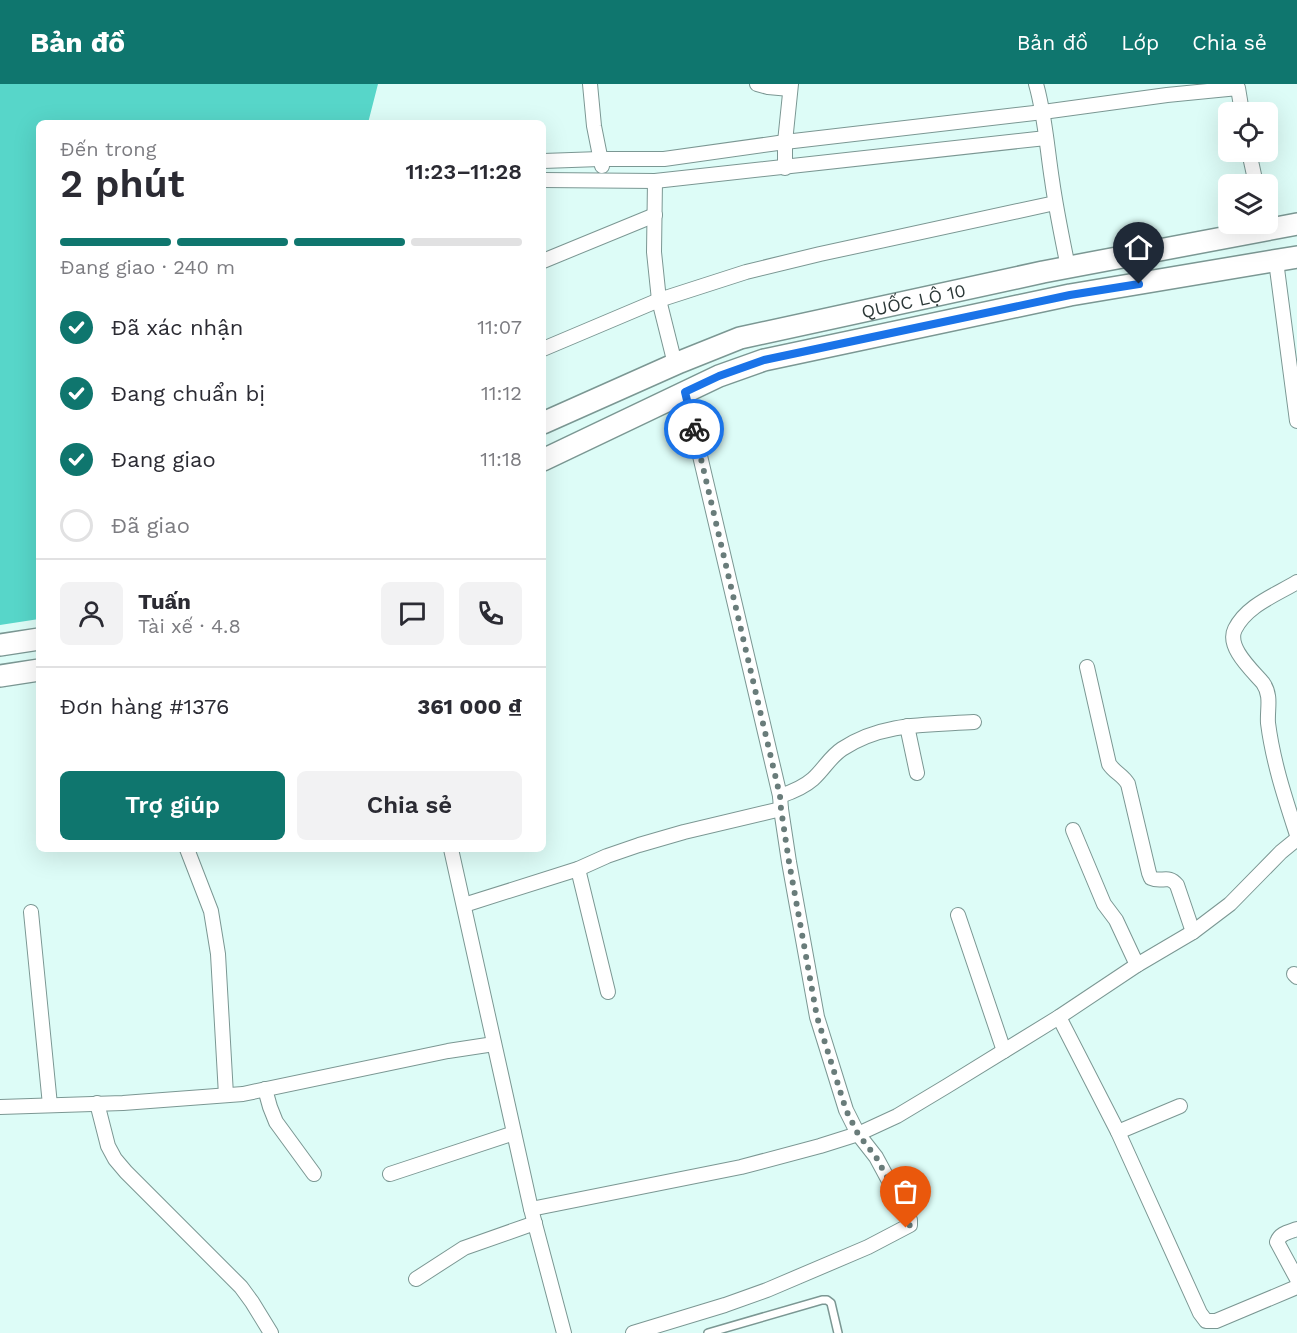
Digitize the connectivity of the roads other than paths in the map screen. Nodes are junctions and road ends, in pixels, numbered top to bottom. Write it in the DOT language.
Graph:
graph roads {
  1 [pos="590,84"];
  2 [pos="757,84"];
  3 [pos="1036,84"];
  4 [pos="790,86"];
  5 [pos="1238,86"];
  6 [pos="1240,102"];
  7 [pos="1045,124"];
  8 [pos="785,155"];
  9 [pos="546,161"];
  10 [pos="702,165"];
  11 [pos="602,170"];
  12 [pos="546,179"];
  13 [pos="656,181"];
  14 [pos="1055,203"];
  15 [pos="655,214"];
  16 [pos="1297,224"];
  17 [pos="1278,226"];
  18 [pos="1232,234"];
  19 [pos="1287,259"];
  20 [pos="546,260"];
  21 [pos="1068,267"];
  22 [pos="659,300"];
  23 [pos="546,348"];
  24 [pos="675,364"];
  25 [pos="685,392"];
  26 [pos="1297,421"];
  27 [pos="546,422"];
  28 [pos="546,459"];
  29 [pos="1297,582"];
  30 [pos="36,639"];
  31 [pos="0,645"];
  32 [pos="1087,667"];
  33 [pos="36,670"];
  34 [pos="0,676"];
  35 [pos="974,723"];
  36 [pos="907,726"];
  37 [pos="917,773"];
  38 [pos="780,803"];
  39 [pos="1073,830"];
  40 [pos="1297,837"];
  41 [pos="188,852"];
  42 [pos="452,852"];
  43 [pos="578,869"];
  44 [pos="464,905"];
  45 [pos="31,912"];
  46 [pos="958,915"];
  47 [pos="1193,932"];
  48 [pos="1137,965"];
  49 [pos="608,992"];
  50 [pos="1059,1017"];
  51 [pos="494,1044"];
  52 [pos="1004,1051"];
  53 [pos="265,1089"];
  54 [pos="226,1095"];
  55 [pos="97,1103"];
  56 [pos="50,1105"];
  57 [pos="1180,1106"];
  58 [pos="0,1107"];
  59 [pos="1118,1131"];
  60 [pos="514,1133"];
  61 [pos="858,1134"];
  62 [pos="314,1174"];
  63 [pos="390,1174"];
  64 [pos="531,1209"];
  65 [pos="535,1223"];
  66 [pos="1297,1229"];
  67 [pos="416,1279"];
  68 [pos="1297,1280"];
  69 [pos="1297,1287"];
  70 [pos="271,1333"];
  71 [pos="564,1333"];
  72 [pos="633,1333"];
  73 [pos="708,1333"];
  74 [pos="838,1333"];
  1 -- 11 [label="street"];
  2 -- 4 [label="street"];
  3 -- 7 [label="street"];
  4 -- 8 [label="street"];
  5 -- 6 [label="street"];
  5 -- 7 [label="street"];
  7 -- 8 [label="street"];
  7 -- 8 [label="street"];
  7 -- 14 [label="street"];
  8 -- 10 [label="street"];
  8 -- 10 [label="street"];
  9 -- 11 [label="street"];
  10 -- 11 [label="street"];
  10 -- 13 [label="street"];
  11 -- 12 [label="street"];
  11 -- 13 [label="street"];
  13 -- 15 [label="street"];
  14 -- 21 [label="street"];
  14 -- 22 [label="street"];
  15 -- 20 [label="street"];
  15 -- 22 [label="street"];
  16 -- 17 [label="highway, QUỐC LỘ 10"];
  18 -- 21 [label="highway, QUỐC LỘ 10"];
  19 -- 25 [label="highway, QUỐC LỘ 10"];
  19 -- 26 [label="street"];
  21 -- 24 [label="highway, QUỐC LỘ 10"];
  22 -- 23 [label="street"];
  22 -- 24 [label="street"];
  24 -- 27 [label="highway, QUỐC LỘ 10"];
  25 -- 28 [label="highway, QUỐC LỘ 10"];
  25 -- 38 [label="street"];
  29 -- 40 [label="street"];
  30 -- 31 [label="highway"];
  32 -- 47 [label="street"];
  33 -- 34 [label="highway"];
  35 -- 36 [label="street"];
  36 -- 37 [label="street"];
  36 -- 38 [label="street"];
  38 -- 43 [label="street"];
  38 -- 61 [label="street"];
  39 -- 48 [label="street"];
  40 -- 47 [label="street"];
  41 -- 54 [label="street"];
  42 -- 44 [label="street"];
  43 -- 44 [label="street"];
  43 -- 49 [label="street"];
  44 -- 51 [label="street"];
  45 -- 56 [label="street"];
  46 -- 52 [label="street"];
  47 -- 48 [label="street"];
  48 -- 50 [label="street"];
  50 -- 52 [label="street"];
  50 -- 59 [label="street"];
  51 -- 53 [label="street"];
  51 -- 60 [label="street"];
  52 -- 61 [label="street"];
  53 -- 54 [label="street"];
  53 -- 62 [label="street"];
  54 -- 55 [label="street"];
  55 -- 56 [label="street"];
  55 -- 70 [label="street"];
  56 -- 58 [label="street"];
  57 -- 59 [label="street"];
  59 -- 69 [label="street"];
  60 -- 63 [label="street"];
  60 -- 64 [label="street"];
  61 -- 64 [label="street"];
  61 -- 72 [label="street"];
  64 -- 65 [label="street"];
  65 -- 67 [label="street"];
  65 -- 71 [label="street"];
  66 -- 68 [label="street"];
  73 -- 74 [label="lane"];
}
